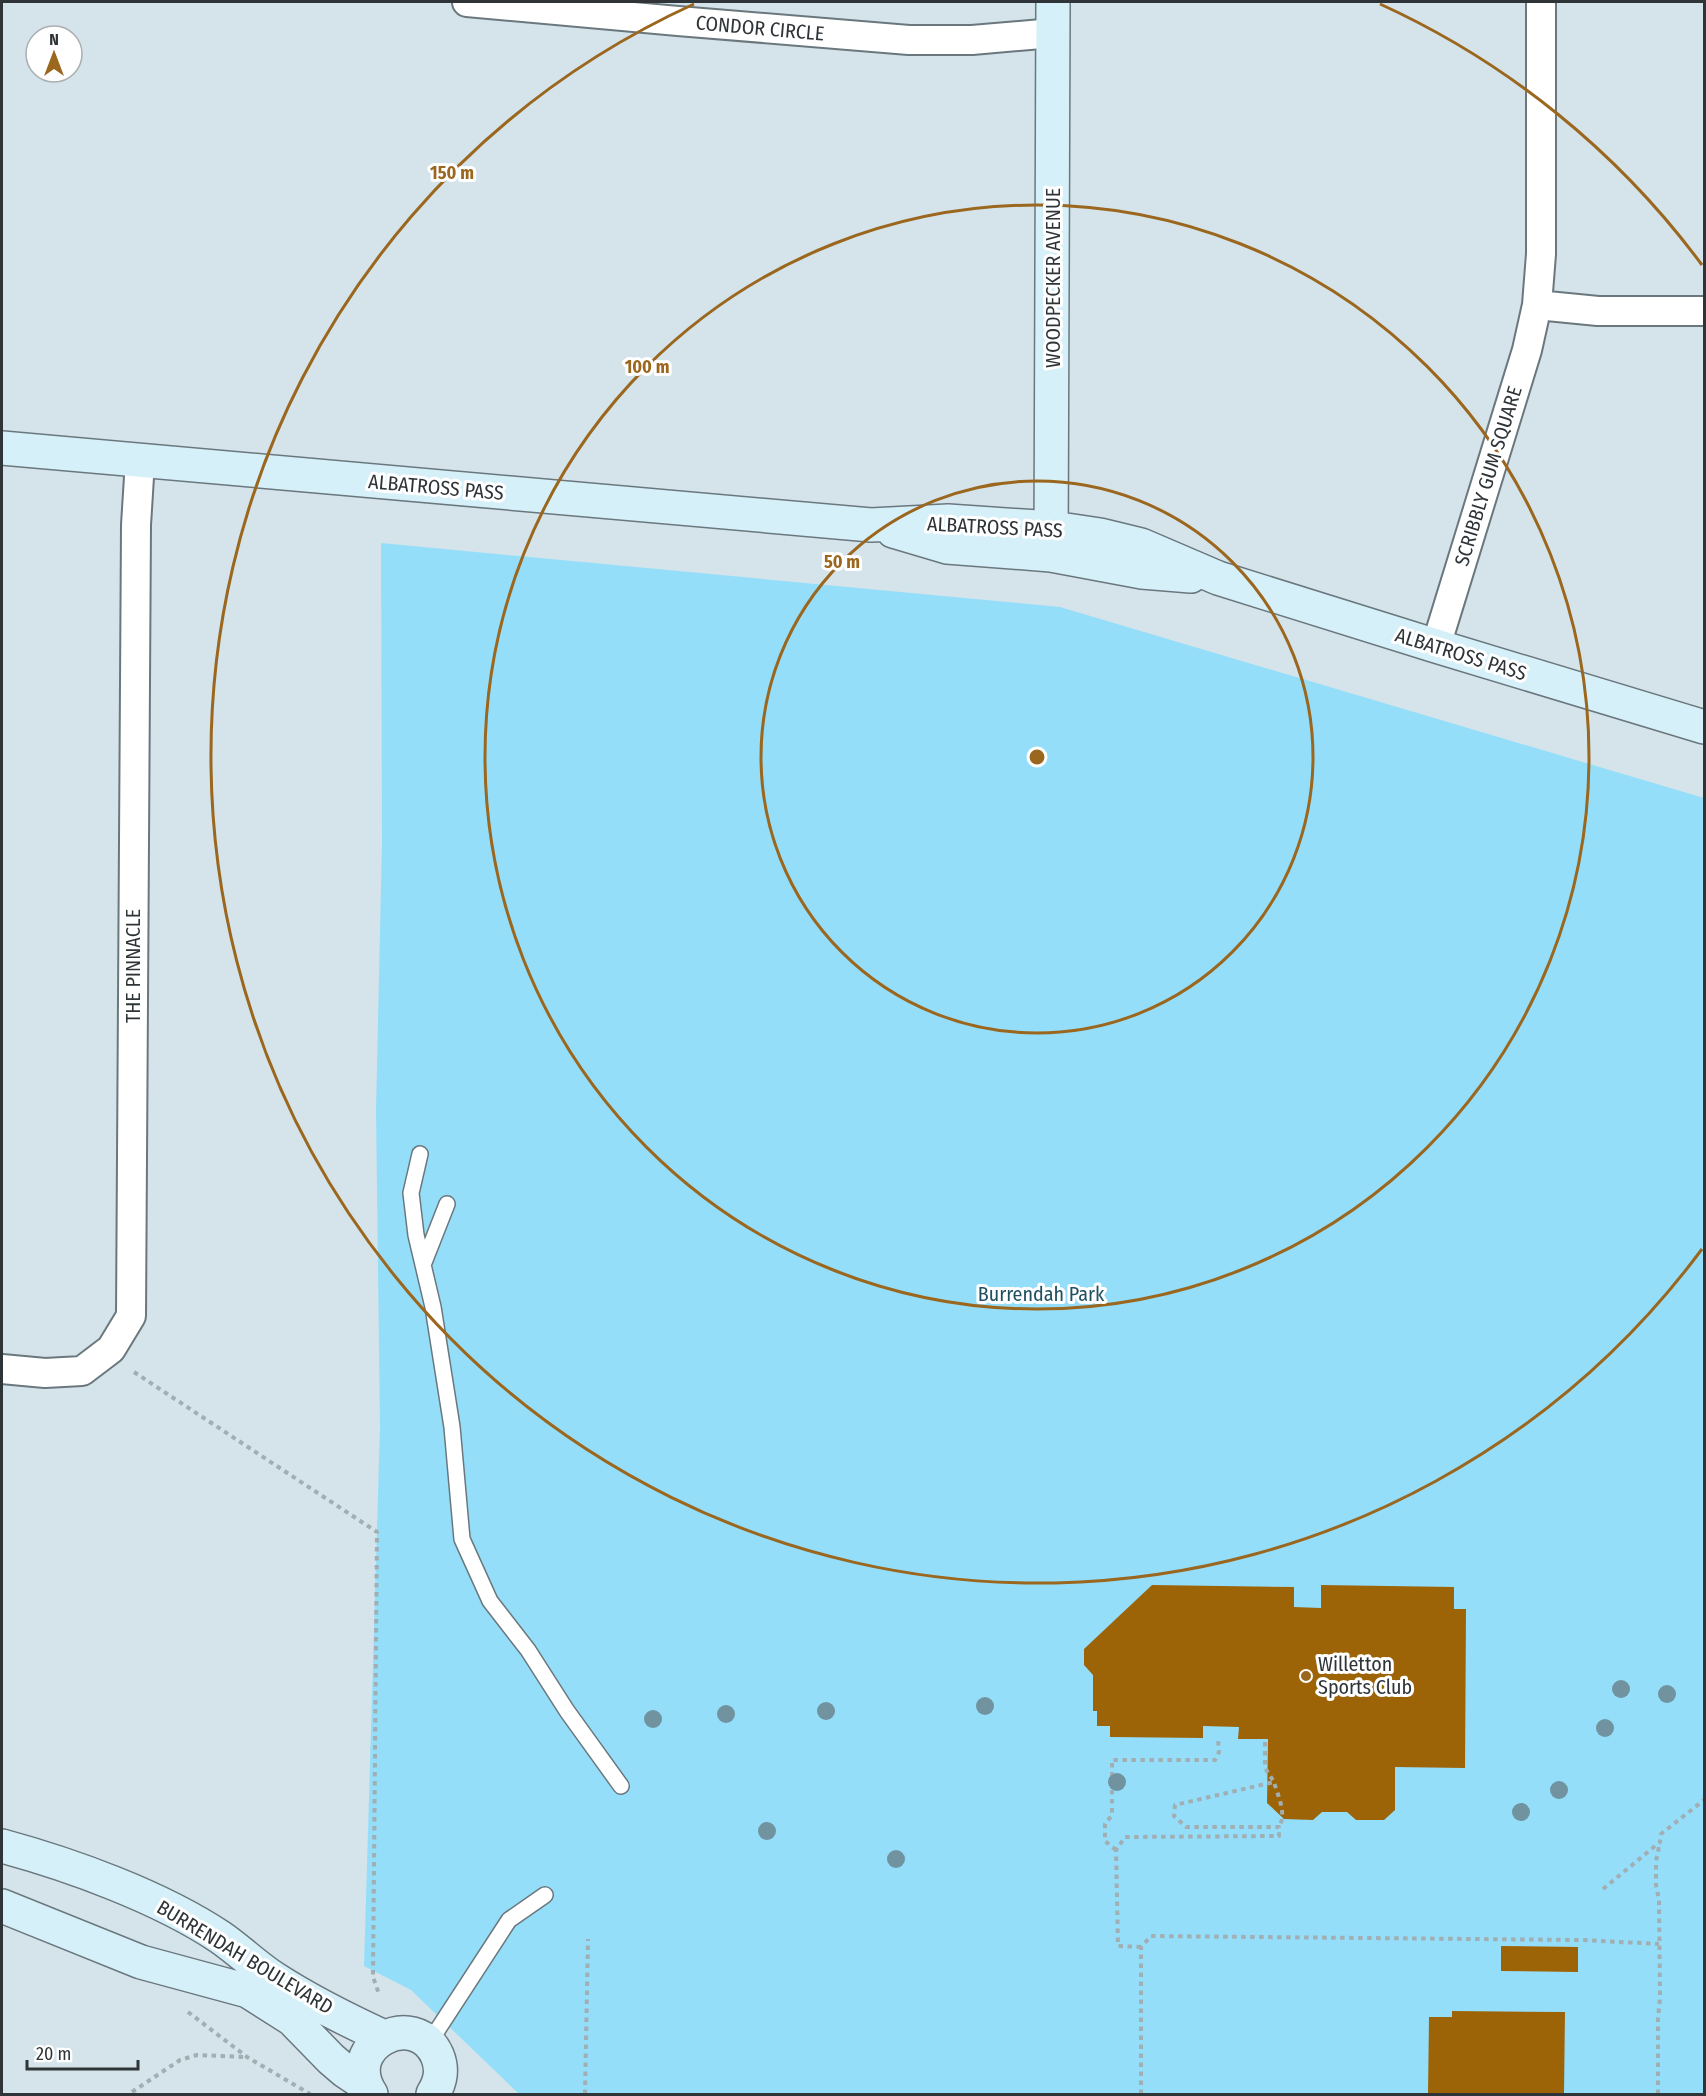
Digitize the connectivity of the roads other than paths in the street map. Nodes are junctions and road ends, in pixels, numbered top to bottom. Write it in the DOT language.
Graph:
graph roads {
  1 [pos="467,2"];
  2 [pos="1542,2"];
  3 [pos="1053,17"];
  4 [pos="1538,305"];
  5 [pos="1704,311"];
  6 [pos="2,448"];
  7 [pos="140,460"];
  8 [pos="1052,542"];
  9 [pos="1436,646"];
  10 [pos="1704,727"];
  11 [pos="420,1154"];
  12 [pos="447,1204"];
  13 [pos="423,1265"];
  14 [pos="2,1369"];
  15 [pos="621,1786"];
  16 [pos="2,1846"];
  17 [pos="545,1895"];
  18 [pos="2,1906"];
  19 [pos="384,2037"];
  20 [pos="440,2076"];
  21 [pos="368,2090"];
  1 -- 3 [label="street, CONDOR CIRCLE"];
  2 -- 4 [label="street, SCRIBBLY GUM SQUARE"];
  3 -- 8 [label="street, WOODPECKER AVENUE"];
  4 -- 5 [label="street"];
  4 -- 9 [label="street, SCRIBBLY GUM SQUARE"];
  6 -- 7 [label="street, ALBATROSS PASS"];
  7 -- 8 [label="street, ALBATROSS PASS"];
  7 -- 14 [label="street, THE PINNACLE"];
  8 -- 9 [label="street, ALBATROSS PASS"];
  9 -- 10 [label="street, ALBATROSS PASS"];
  11 -- 13 [label="lane"];
  12 -- 13 [label="lane"];
  13 -- 15 [label="lane"];
  16 -- 19 [label="street, BURRENDAH BOULEVARD"];
  17 -- 20 [label="lane"];
  18 -- 21 [label="street, BURRENDAH BOULEVARD"];
  19 -- 20 [label="street"];
  19 -- 21 [label="street"];
}
